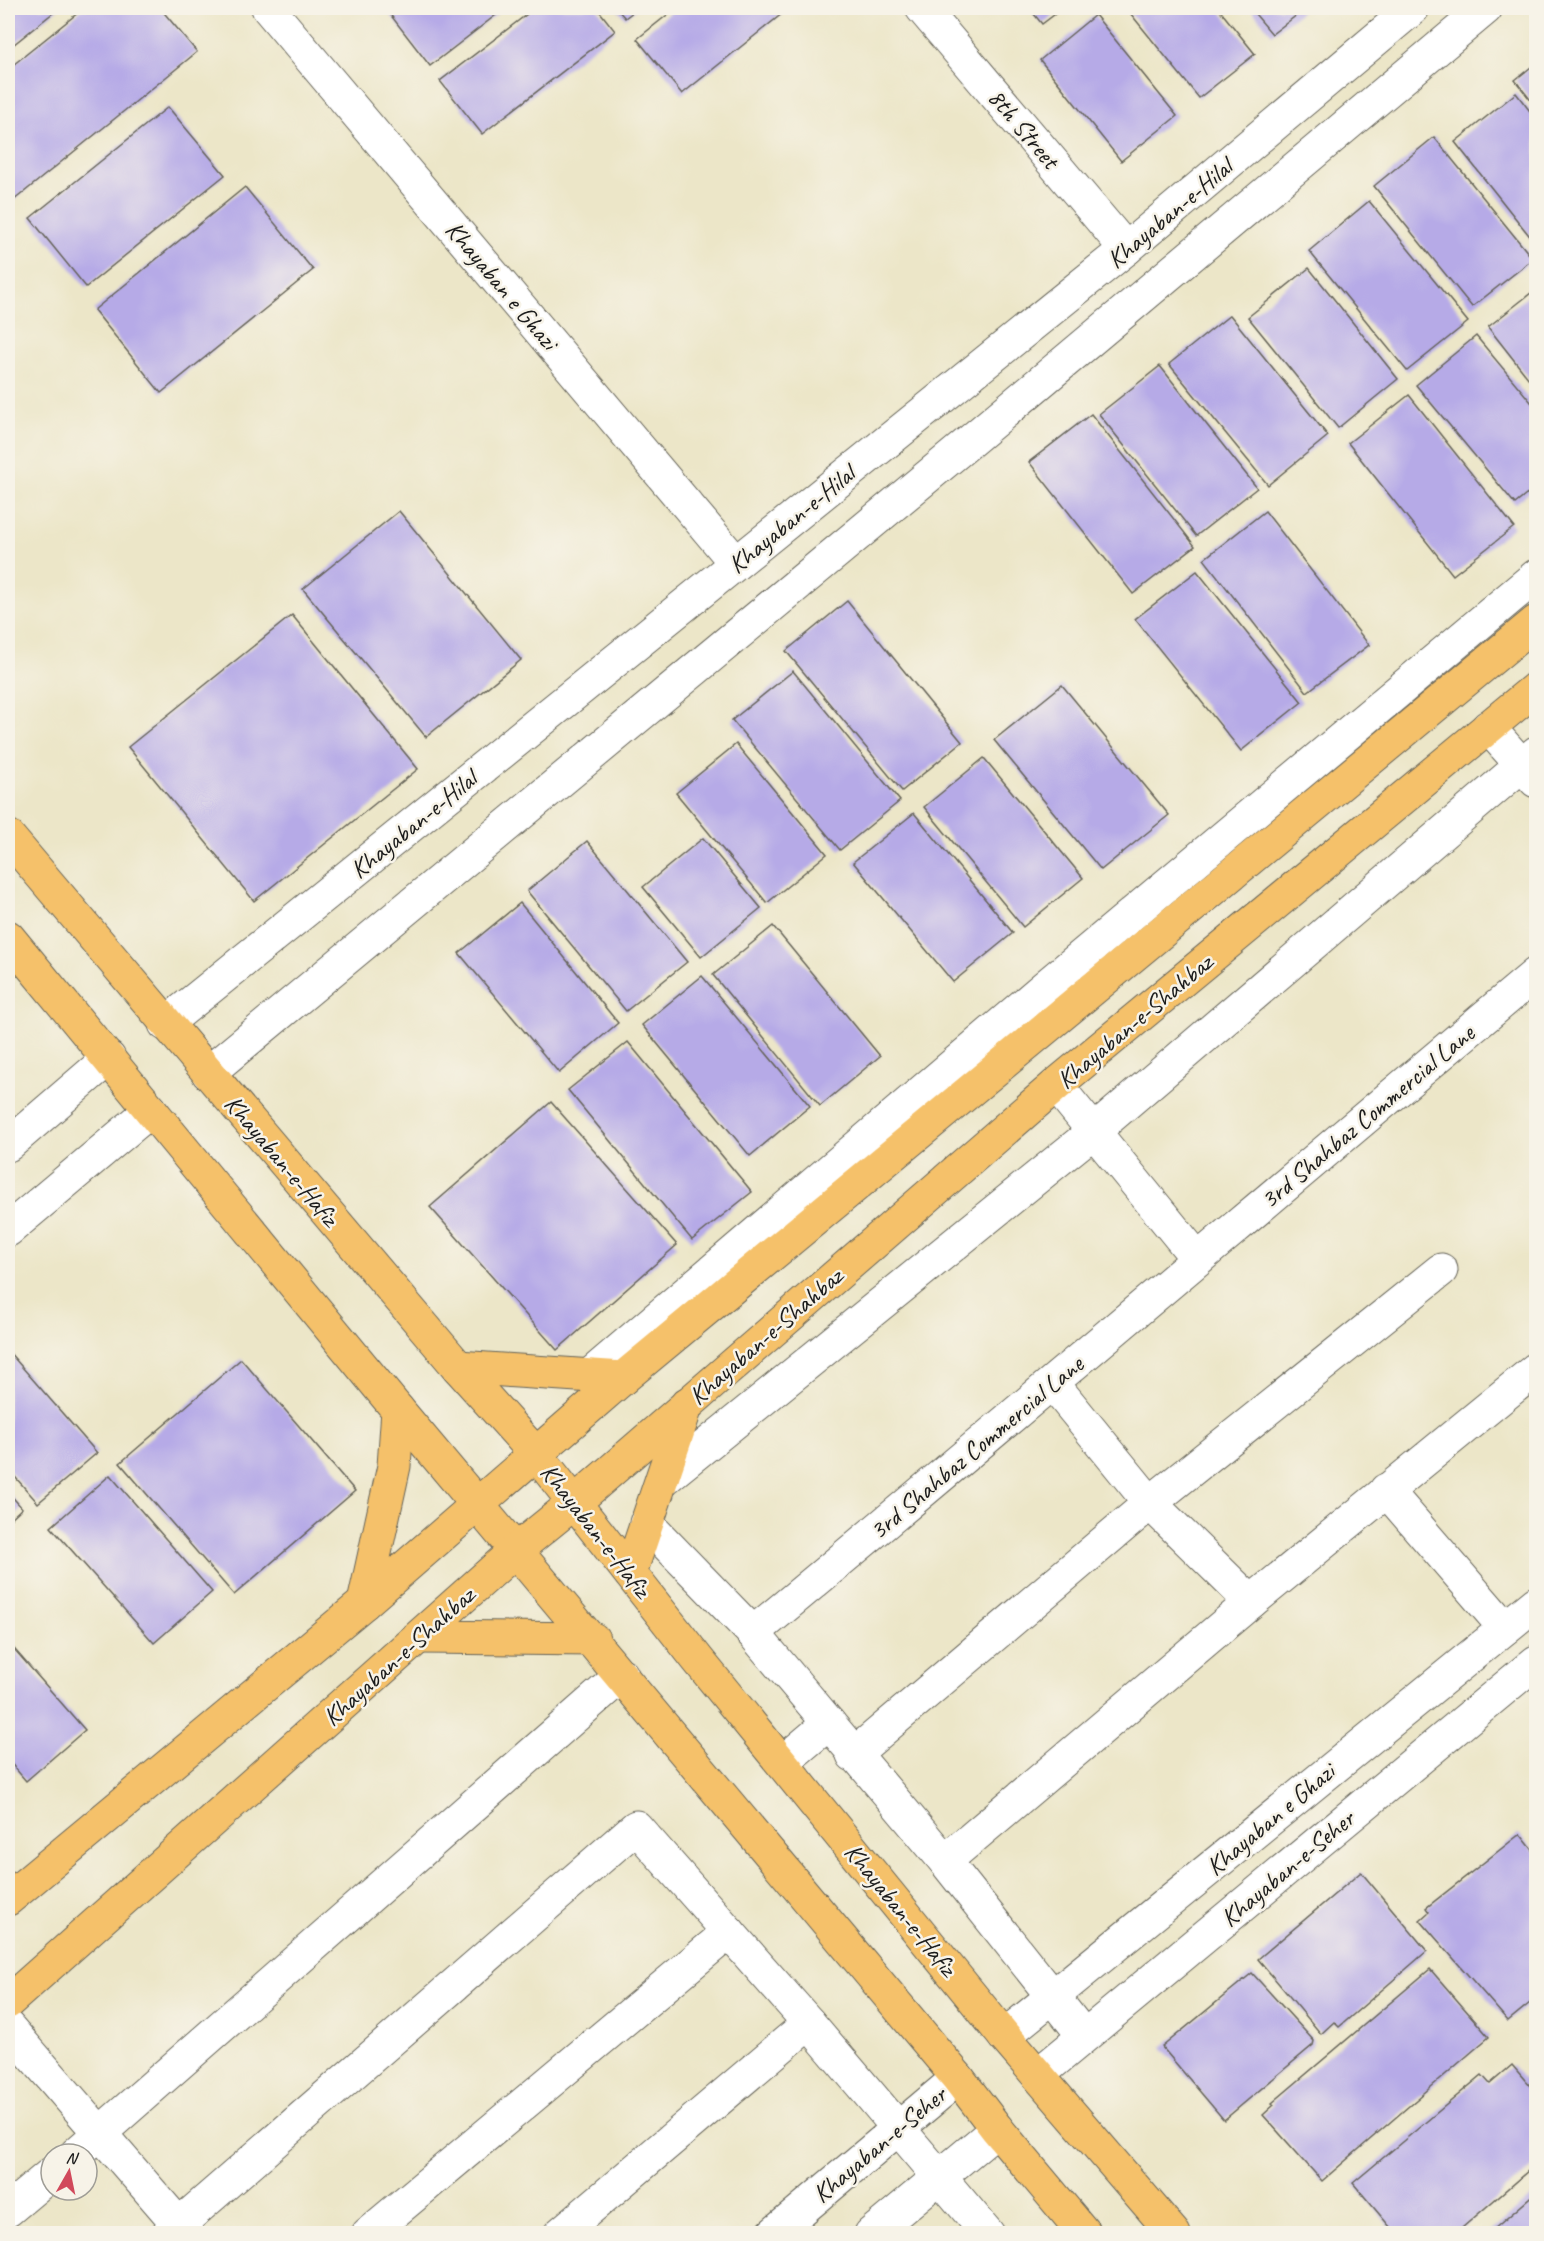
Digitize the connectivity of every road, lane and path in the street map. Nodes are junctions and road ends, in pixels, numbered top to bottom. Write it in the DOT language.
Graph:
graph roads {
  1 [pos="268,8"];
  2 [pos="922,8"];
  3 [pos="1413,8"];
  4 [pos="1486,8"];
  5 [pos="1126,249"];
  6 [pos="930,407"];
  7 [pos="962,448"];
  8 [pos="736,563"];
  9 [pos="1536,576"];
  10 [pos="1536,622"];
  11 [pos="1536,687"];
  12 [pos="1488,727"];
  13 [pos="1532,766"];
  14 [pos="8,836"];
  15 [pos="8,937"];
  16 [pos="1536,974"];
  17 [pos="165,1024"];
  18 [pos="109,1058"];
  19 [pos="208,1073"];
  20 [pos="1056,1085"];
  21 [pos="151,1110"];
  22 [pos="1093,1132"];
  23 [pos="8,1145"];
  24 [pos="8,1230"];
  25 [pos="1197,1258"];
  26 [pos="1441,1270"];
  27 [pos="458,1367"];
  28 [pos="1536,1369"];
  29 [pos="589,1376"];
  30 [pos="623,1377"];
  31 [pos="1053,1384"];
  32 [pos="687,1404"];
  33 [pos="398,1410"];
  34 [pos="536,1454"];
  35 [pos="662,1481"];
  36 [pos="1386,1490"];
  37 [pos="478,1502"];
  38 [pos="575,1503"];
  39 [pos="1150,1503"];
  40 [pos="646,1522"];
  41 [pos="516,1550"];
  42 [pos="630,1573"];
  43 [pos="1251,1602"];
  44 [pos="364,1603"];
  45 [pos="1536,1603"];
  46 [pos="1505,1628"];
  47 [pos="753,1634"];
  48 [pos="420,1637"];
  49 [pos="593,1639"];
  50 [pos="1536,1662"];
  51 [pos="622,1675"];
  52 [pos="829,1723"];
  53 [pos="853,1755"];
  54 [pos="783,1762"];
  55 [pos="945,1861"];
  56 [pos="8,1899"];
  57 [pos="729,1932"];
  58 [pos="1053,1998"];
  59 [pos="8,2002"];
  60 [pos="809,2023"];
  61 [pos="8,2027"];
  62 [pos="1004,2036"];
  63 [pos="1084,2036"];
  64 [pos="1039,2074"];
  65 [pos="958,2078"];
  66 [pos="899,2127"];
  67 [pos="997,2129"];
  68 [pos="87,2142"];
  69 [pos="90,2142"];
  70 [pos="99,2155"];
  71 [pos="939,2177"];
  72 [pos="39,2184"];
  73 [pos="8,2210"];
  74 [pos="178,2230"];
  75 [pos="368,2234"];
  76 [pos="560,2234"];
  77 [pos="772,2234"];
  78 [pos="871,2234"];
  79 [pos="988,2234"];
  80 [pos="1084,2234"];
  81 [pos="1174,2234"];
  1 -- 8 [label="street, Khayaban e Ghazi"];
  2 -- 5 [label="street, 8th Street"];
  3 -- 5 [label="street, Khayaban-e-Hilal"];
  4 -- 7 [label="street"];
  5 -- 6 [label="street, Khayaban-e-Hilal"];
  6 -- 7 [label="street"];
  6 -- 8 [label="street, Khayaban-e-Hilal"];
  7 -- 19 [label="street"];
  8 -- 17 [label="street, Khayaban-e-Hilal"];
  9 -- 29 [label="street"];
  10 -- 30 [label="main road, Khayaban-e-Shahbaz"];
  11 -- 12 [label="main road, Khayaban-e-Shahbaz"];
  12 -- 13 [label="street"];
  12 -- 20 [label="main road, Khayaban-e-Shahbaz"];
  13 -- 22 [label="street"];
  14 -- 17 [label="main road, Khayaban-e-Hafiz"];
  15 -- 18 [label="main road"];
  16 -- 25 [label="street, 3rd Shahbaz Commercial Lane"];
  17 -- 19 [label="main road, Khayaban-e-Hafiz"];
  18 -- 21 [label="main road"];
  18 -- 23 [label="street"];
  19 -- 27 [label="main road, Khayaban-e-Hafiz"];
  20 -- 22 [label="street"];
  20 -- 32 [label="main road, Khayaban-e-Shahbaz"];
  21 -- 24 [label="street"];
  21 -- 33 [label="main road"];
  22 -- 25 [label="street"];
  22 -- 35 [label="street"];
  25 -- 31 [label="street, 3rd Shahbaz Commercial Lane"];
  26 -- 39 [label="street"];
  27 -- 29 [label="main road"];
  27 -- 34 [label="main road, Khayaban-e-Hafiz"];
  28 -- 36 [label="street"];
  29 -- 30 [label="main road"];
  30 -- 34 [label="main road, Khayaban-e-Shahbaz"];
  31 -- 39 [label="street"];
  31 -- 47 [label="street, 3rd Shahbaz Commercial Lane"];
  32 -- 35 [label="main road"];
  32 -- 38 [label="main road, Khayaban-e-Shahbaz"];
  33 -- 37 [label="main road"];
  33 -- 44 [label="main road"];
  34 -- 37 [label="main road, Khayaban-e-Shahbaz"];
  34 -- 38 [label="main road, Khayaban-e-Hafiz"];
  35 -- 40 [label="main road"];
  36 -- 43 [label="street"];
  36 -- 46 [label="street"];
  37 -- 41 [label="main road"];
  37 -- 44 [label="main road, Khayaban-e-Shahbaz"];
  38 -- 41 [label="main road, Khayaban-e-Shahbaz"];
  38 -- 42 [label="main road, Khayaban-e-Hafiz"];
  39 -- 43 [label="street"];
  39 -- 53 [label="street"];
  40 -- 42 [label="main road"];
  40 -- 47 [label="street"];
  41 -- 48 [label="main road, Khayaban-e-Shahbaz"];
  41 -- 49 [label="main road"];
  42 -- 54 [label="main road, Khayaban-e-Hafiz"];
  43 -- 55 [label="street"];
  44 -- 56 [label="main road, Khayaban-e-Shahbaz"];
  45 -- 46 [label="street, Khayaban e Ghazi"];
  46 -- 58 [label="street, Khayaban e Ghazi"];
  47 -- 52 [label="street"];
  48 -- 49 [label="main road"];
  48 -- 59 [label="main road, Khayaban-e-Shahbaz"];
  49 -- 51 [label="main road"];
  50 -- 63 [label="street, Khayaban-e-Seher"];
  51 -- 65 [label="main road"];
  51 -- 69 [label="street"];
  52 -- 53 [label="street"];
  52 -- 54 [label="street"];
  53 -- 55 [label="street"];
  54 -- 62 [label="main road, Khayaban-e-Hafiz"];
  55 -- 58 [label="street"];
  57 -- 60 [label="street"];
  57 -- 74 [label="street"];
  57 -- 75 [label="street"];
  58 -- 62 [label="street, Khayaban e Ghazi"];
  58 -- 63 [label="street"];
  60 -- 66 [label="street"];
  60 -- 76 [label="street"];
  61 -- 68 [label="street"];
  62 -- 64 [label="main road, Khayaban-e-Hafiz"];
  63 -- 64 [label="street, Khayaban-e-Seher"];
  64 -- 81 [label="main road, Khayaban-e-Hafiz"];
  65 -- 66 [label="street, Khayaban-e-Seher"];
  65 -- 67 [label="main road"];
  66 -- 71 [label="street"];
  66 -- 77 [label="street, Khayaban-e-Seher"];
  67 -- 71 [label="street"];
  67 -- 80 [label="main road"];
  70 -- 74 [label="street"];
  71 -- 78 [label="street"];
  71 -- 79 [label="street"];
  72 -- 73 [label="street"];
}
